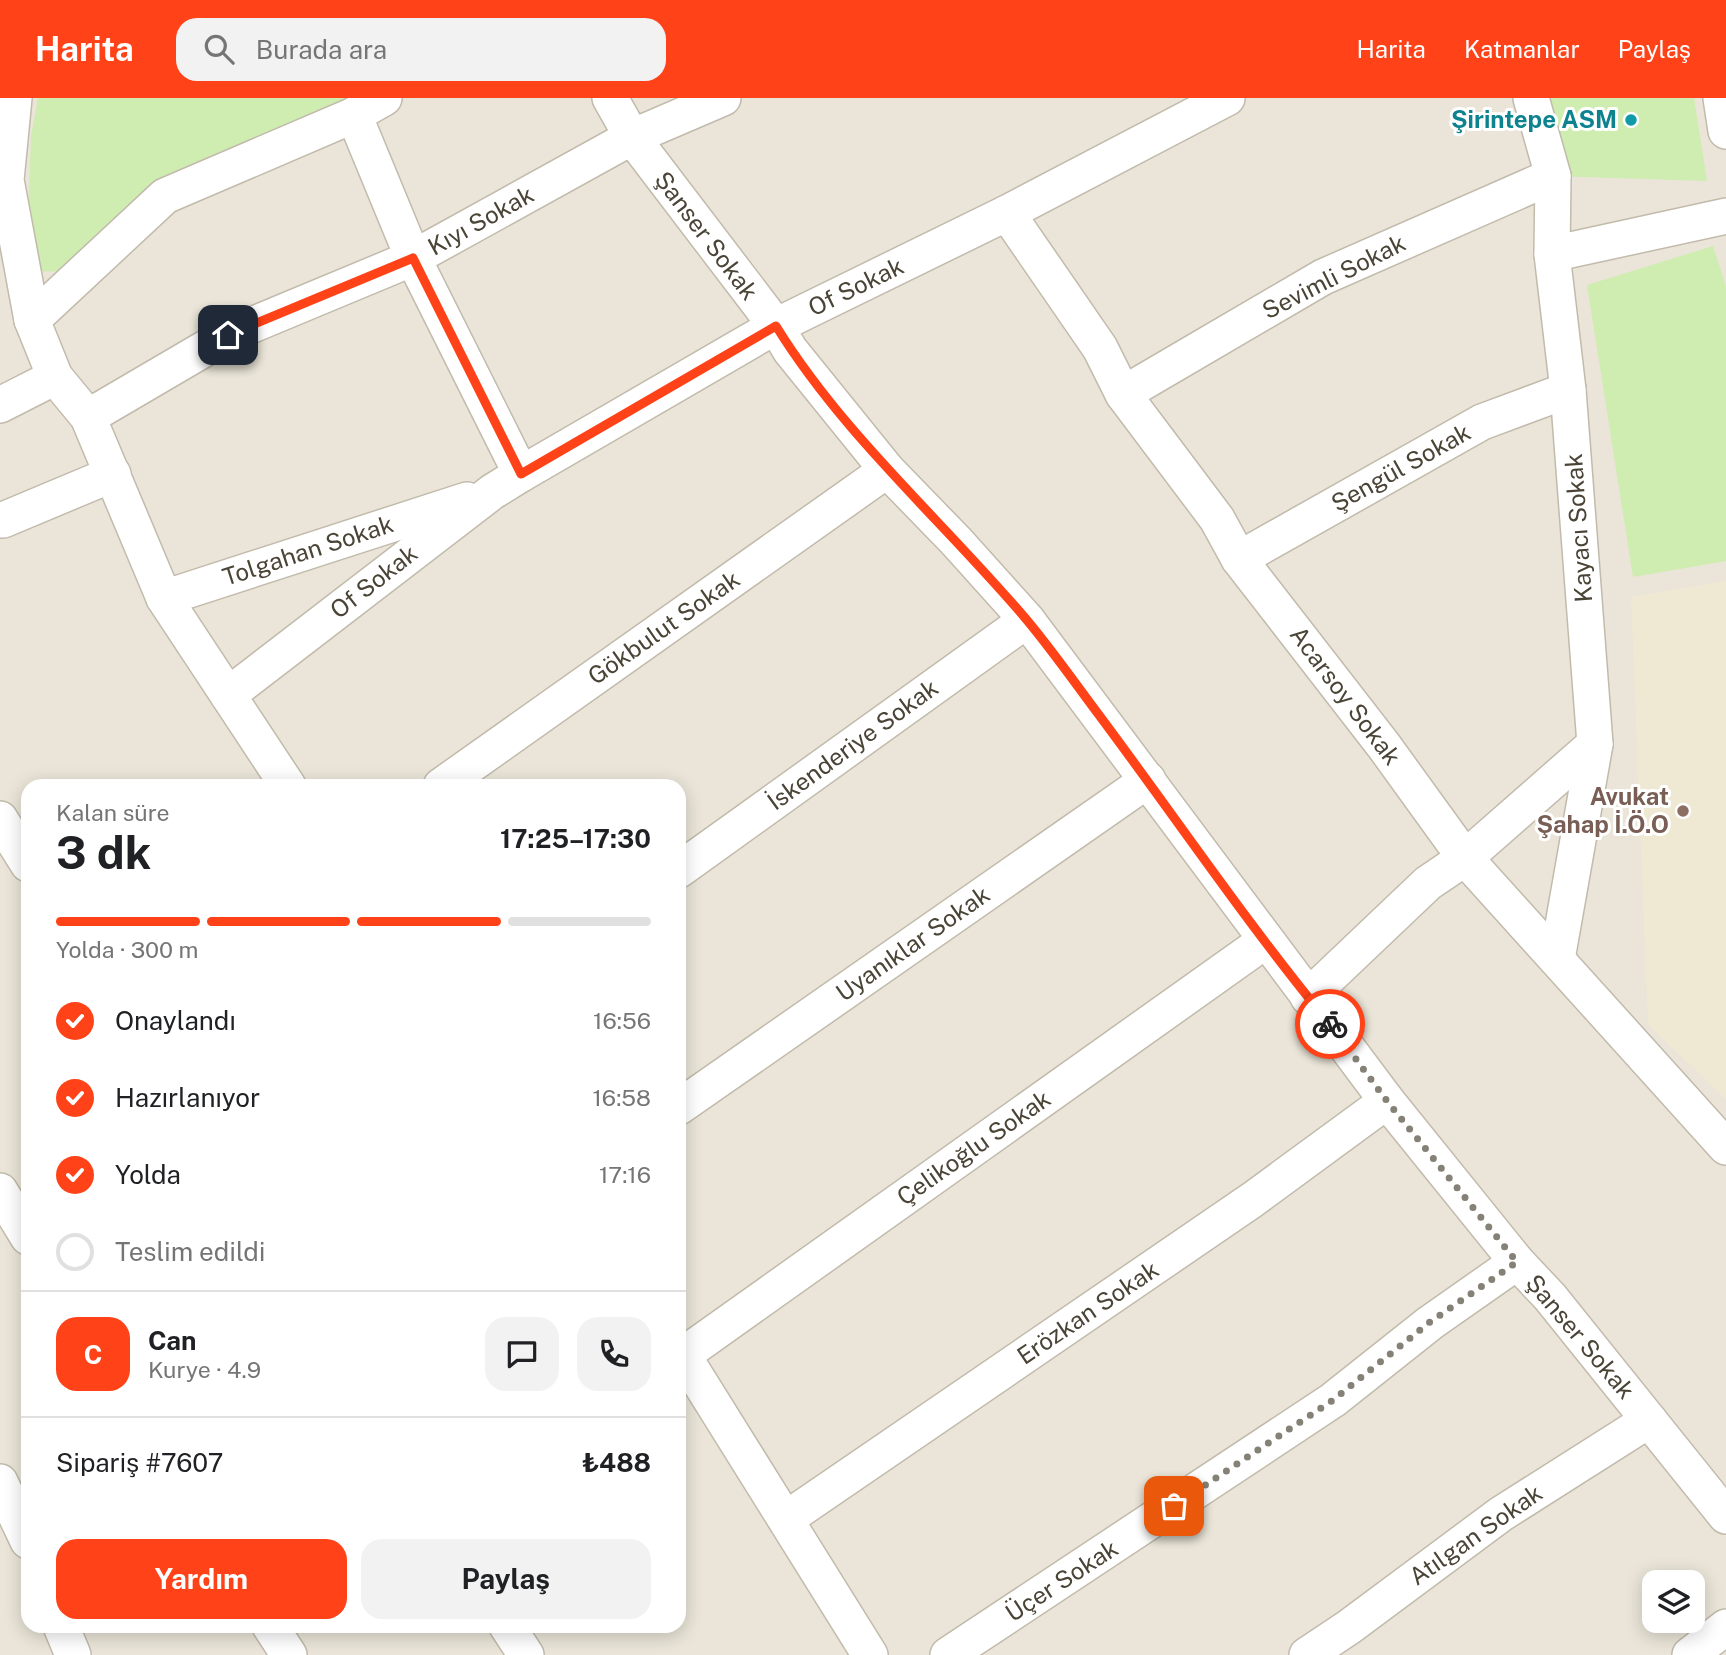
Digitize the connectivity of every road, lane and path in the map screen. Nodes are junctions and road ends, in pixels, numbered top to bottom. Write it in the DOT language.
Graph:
graph roads {
  1 [pos="14,98"];
  2 [pos="384,98"];
  3 [pos="610,98"];
  4 [pos="723,98"];
  5 [pos="1227,98"];
  6 [pos="1531,98"];
  7 [pos="1721,98"];
  8 [pos="354,115"];
  9 [pos="1726,131"];
  10 [pos="632,137"];
  11 [pos="1553,176"];
  12 [pos="1007,213"];
  13 [pos="1726,216"];
  14 [pos="0,222"];
  15 [pos="1552,254"];
  16 [pos="413,258"];
  17 [pos="32,320"];
  18 [pos="776,326"];
  19 [pos="55,376"];
  20 [pos="1568,390"];
  21 [pos="1123,394"];
  22 [pos="0,405"];
  23 [pos="88,417"];
  24 [pos="887,470"];
  25 [pos="113,474"];
  26 [pos="521,474"];
  27 [pos="492,492"];
  28 [pos="1,518"];
  29 [pos="1240,559"];
  30 [pos="164,598"];
  31 [pos="1027,620"];
  32 [pos="228,695"];
  33 [pos="1595,744"];
  34 [pos="283,779"];
  35 [pos="451,779"];
  36 [pos="1148,780"];
  37 [pos="0,818"];
  38 [pos="21,852"];
  39 [pos="1465,858"];
  40 [pos="686,865"];
  41 [pos="1265,940"];
  42 [pos="1557,959"];
  43 [pos="1308,997"];
  44 [pos="1387,1101"];
  45 [pos="686,1102"];
  46 [pos="1726,1147"];
  47 [pos="0,1191"];
  48 [pos="21,1226"];
  49 [pos="1517,1262"];
  50 [pos="686,1348"];
  51 [pos="686,1360"];
  52 [pos="1649,1420"];
  53 [pos="0,1482"];
  54 [pos="1726,1516"];
  55 [pos="786,1519"];
  56 [pos="21,1526"];
  57 [pos="1726,1627"];
  58 [pos="64,1633"];
  59 [pos="275,1633"];
  60 [pos="512,1633"];
  61 [pos="73,1655"];
  62 [pos="289,1655"];
  63 [pos="526,1655"];
  64 [pos="870,1655"];
  65 [pos="948,1655"];
  66 [pos="1307,1655"];
  67 [pos="1690,1655"];
  1 -- 17 [label="street"];
  2 -- 8 [label="street"];
  3 -- 10 [label="street, Şanser Sokak"];
  4 -- 10 [label="street, Kıyı Sokak"];
  5 -- 12 [label="street, Of Sokak"];
  6 -- 11 [label="street, Kayacı Sokak"];
  7 -- 9 [label="street"];
  8 -- 16 [label="street"];
  8 -- 17 [label="street"];
  10 -- 16 [label="street, Kıyı Sokak"];
  10 -- 18 [label="street, Şanser Sokak"];
  11 -- 15 [label="street, Kayacı Sokak"];
  11 -- 21 [label="street, Sevimli Sokak"];
  12 -- 18 [label="street, Of Sokak"];
  12 -- 21 [label="street, Acarsoy Sokak"];
  13 -- 15 [label="street"];
  14 -- 17 [label="street"];
  15 -- 20 [label="street, Kayacı Sokak"];
  16 -- 23 [label="street, Kıyı Sokak"];
  16 -- 26 [label="street"];
  17 -- 19 [label="street"];
  18 -- 24 [label="street, Şanser Sokak"];
  18 -- 26 [label="street, Of Sokak"];
  19 -- 22 [label="street"];
  19 -- 23 [label="street"];
  20 -- 29 [label="street, Şengül Sokak"];
  20 -- 33 [label="street, Kayacı Sokak"];
  21 -- 29 [label="street, Acarsoy Sokak"];
  23 -- 25 [label="street"];
  24 -- 31 [label="street, Şanser Sokak"];
  24 -- 35 [label="street, Gökbulut Sokak"];
  25 -- 28 [label="street"];
  25 -- 30 [label="street"];
  26 -- 27 [label="street, Of Sokak"];
  27 -- 30 [label="street, Tolgahan Sokak"];
  27 -- 32 [label="street, Of Sokak"];
  29 -- 39 [label="street, Acarsoy Sokak"];
  30 -- 32 [label="street"];
  31 -- 36 [label="street, Şanser Sokak"];
  31 -- 40 [label="street, İskenderiye Sokak"];
  32 -- 34 [label="street"];
  33 -- 39 [label="street"];
  33 -- 42 [label="street, Kayacı Sokak"];
  36 -- 41 [label="street, Şanser Sokak"];
  36 -- 45 [label="street, Uyanıklar Sokak"];
  37 -- 38 [label="street"];
  39 -- 42 [label="street, Acarsoy Sokak"];
  39 -- 43 [label="street"];
  41 -- 43 [label="street, Şanser Sokak"];
  41 -- 50 [label="street, Çelikoğlu Sokak"];
  42 -- 46 [label="street, Acarsoy Sokak"];
  43 -- 44 [label="street, Şanser Sokak"];
  44 -- 49 [label="street, Şanser Sokak"];
  44 -- 55 [label="street, Erözkan Sokak"];
  47 -- 48 [label="street"];
  49 -- 52 [label="street, Şanser Sokak"];
  49 -- 65 [label="street, Üçer Sokak"];
  51 -- 55 [label="street"];
  52 -- 54 [label="street, Şanser Sokak"];
  52 -- 66 [label="street, Atılgan Sokak"];
  53 -- 56 [label="street"];
  55 -- 64 [label="street"];
  57 -- 67 [label="street"];
  58 -- 61 [label="street"];
  59 -- 62 [label="street"];
  60 -- 63 [label="street"];
}
